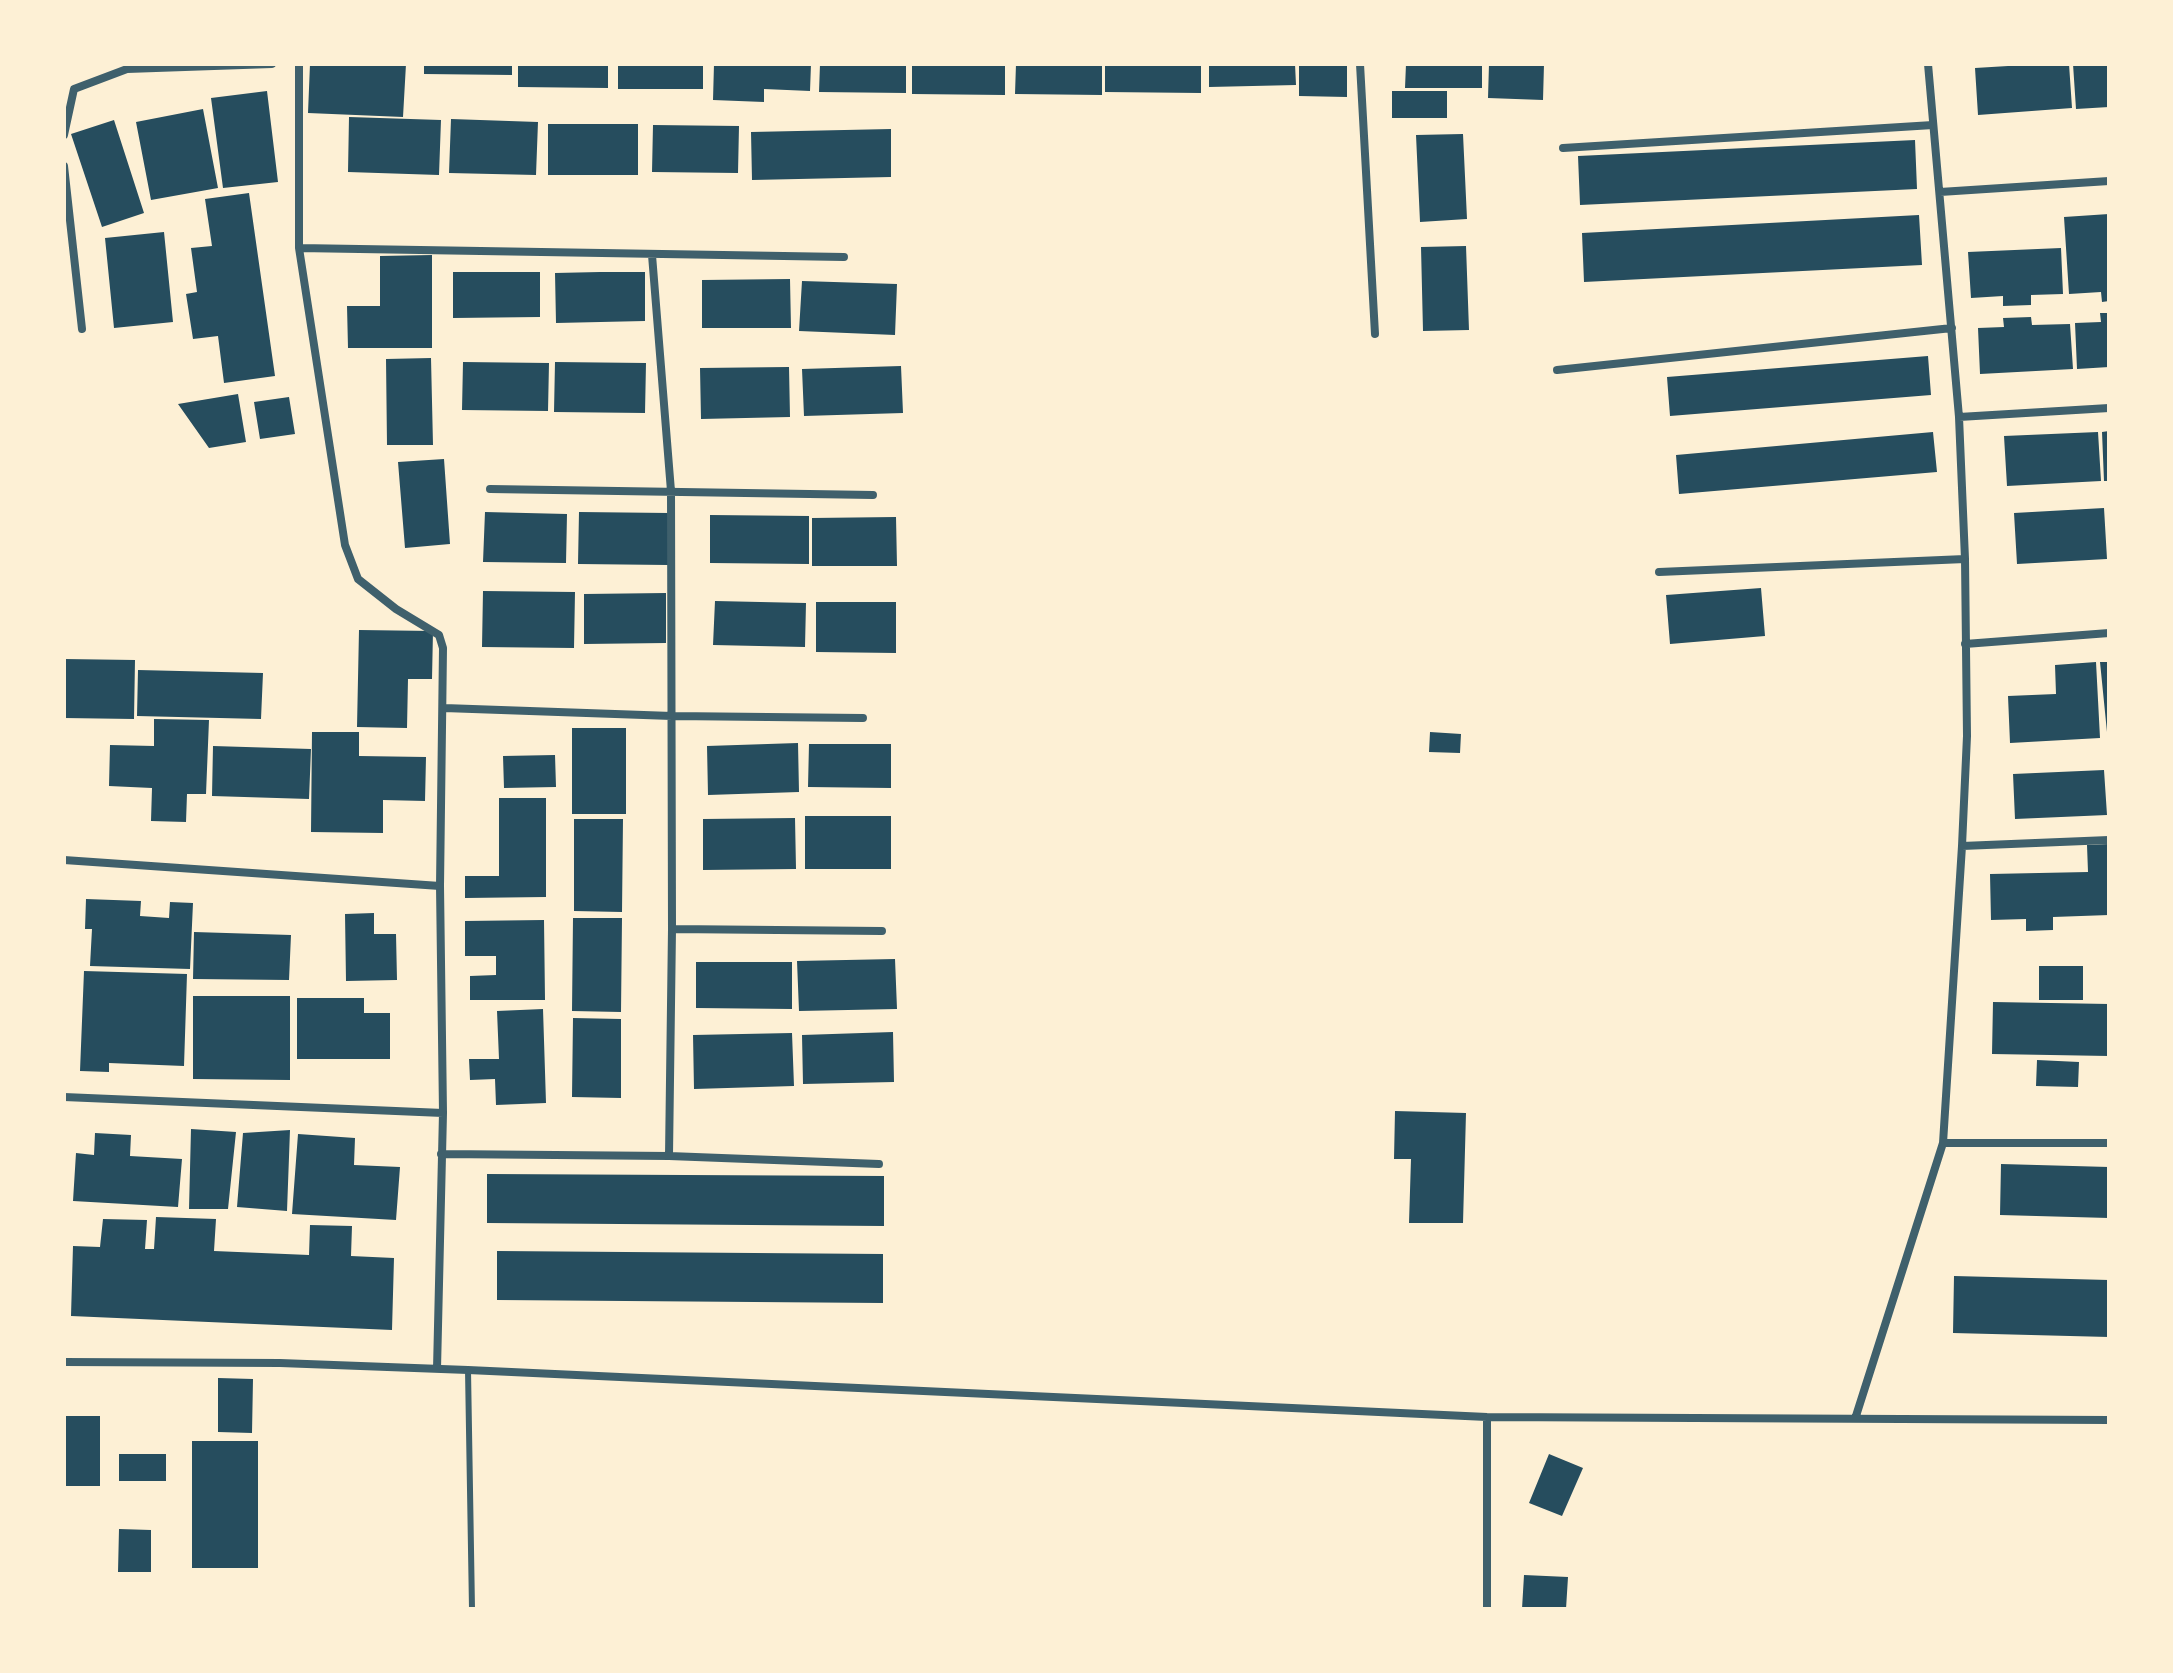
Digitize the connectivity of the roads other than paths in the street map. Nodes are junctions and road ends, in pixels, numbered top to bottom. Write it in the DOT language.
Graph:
graph roads {
  1 [pos="272,64"];
  2 [pos="299,64"];
  3 [pos="1360,64"];
  4 [pos="1928,64"];
  5 [pos="1933,125"];
  6 [pos="64,135"];
  7 [pos="1563,148"];
  8 [pos="64,166"];
  9 [pos="2109,181"];
  10 [pos="1940,192"];
  11 [pos="299,248"];
  12 [pos="652,255"];
  13 [pos="844,257"];
  14 [pos="1952,328"];
  15 [pos="82,329"];
  16 [pos="1375,334"];
  17 [pos="1557,370"];
  18 [pos="2109,408"];
  19 [pos="1959,417"];
  20 [pos="490,489"];
  21 [pos="671,491"];
  22 [pos="873,495"];
  23 [pos="1965,559"];
  24 [pos="1659,572"];
  25 [pos="2109,633"];
  26 [pos="1965,644"];
  27 [pos="444,708"];
  28 [pos="672,716"];
  29 [pos="863,718"];
  30 [pos="2109,840"];
  31 [pos="1962,846"];
  32 [pos="64,860"];
  33 [pos="440,886"];
  34 [pos="672,929"];
  35 [pos="882,931"];
  36 [pos="64,1097"];
  37 [pos="443,1113"];
  38 [pos="1943,1143"];
  39 [pos="2109,1143"];
  40 [pos="441,1154"];
  41 [pos="669,1156"];
  42 [pos="879,1164"];
  43 [pos="64,1362"];
  44 [pos="437,1369"];
  45 [pos="468,1370"];
  46 [pos="1487,1417"];
  47 [pos="1855,1419"];
  48 [pos="2109,1420"];
  49 [pos="472,1609"];
  50 [pos="1487,1609"];
  1 -- 6 [label="street"];
  2 -- 11 [label="street"];
  3 -- 16 [label="street"];
  4 -- 5 [label="street"];
  5 -- 7 [label="street"];
  5 -- 10 [label="street"];
  8 -- 15 [label="street"];
  9 -- 10 [label="street"];
  10 -- 14 [label="street"];
  11 -- 12 [label="street"];
  11 -- 27 [label="street"];
  12 -- 13 [label="street"];
  12 -- 21 [label="street"];
  14 -- 17 [label="street"];
  14 -- 19 [label="street"];
  18 -- 19 [label="street"];
  19 -- 23 [label="street"];
  20 -- 21 [label="street"];
  21 -- 22 [label="street"];
  21 -- 28 [label="street"];
  23 -- 24 [label="street"];
  23 -- 26 [label="street"];
  25 -- 26 [label="street"];
  26 -- 31 [label="street"];
  27 -- 28 [label="street"];
  27 -- 33 [label="street"];
  28 -- 29 [label="street"];
  28 -- 34 [label="street"];
  30 -- 31 [label="street"];
  31 -- 38 [label="street"];
  32 -- 33 [label="street"];
  33 -- 37 [label="street"];
  34 -- 35 [label="street"];
  34 -- 41 [label="street"];
  36 -- 37 [label="street"];
  37 -- 40 [label="street"];
  38 -- 39 [label="street"];
  38 -- 47 [label="street"];
  40 -- 41 [label="street"];
  40 -- 44 [label="street"];
  41 -- 42 [label="street"];
  43 -- 44 [label="street"];
  44 -- 45 [label="street"];
  45 -- 46 [label="street"];
  45 -- 49 [label="lane"];
  46 -- 47 [label="street"];
  46 -- 50 [label="street"];
  47 -- 48 [label="street"];
}
